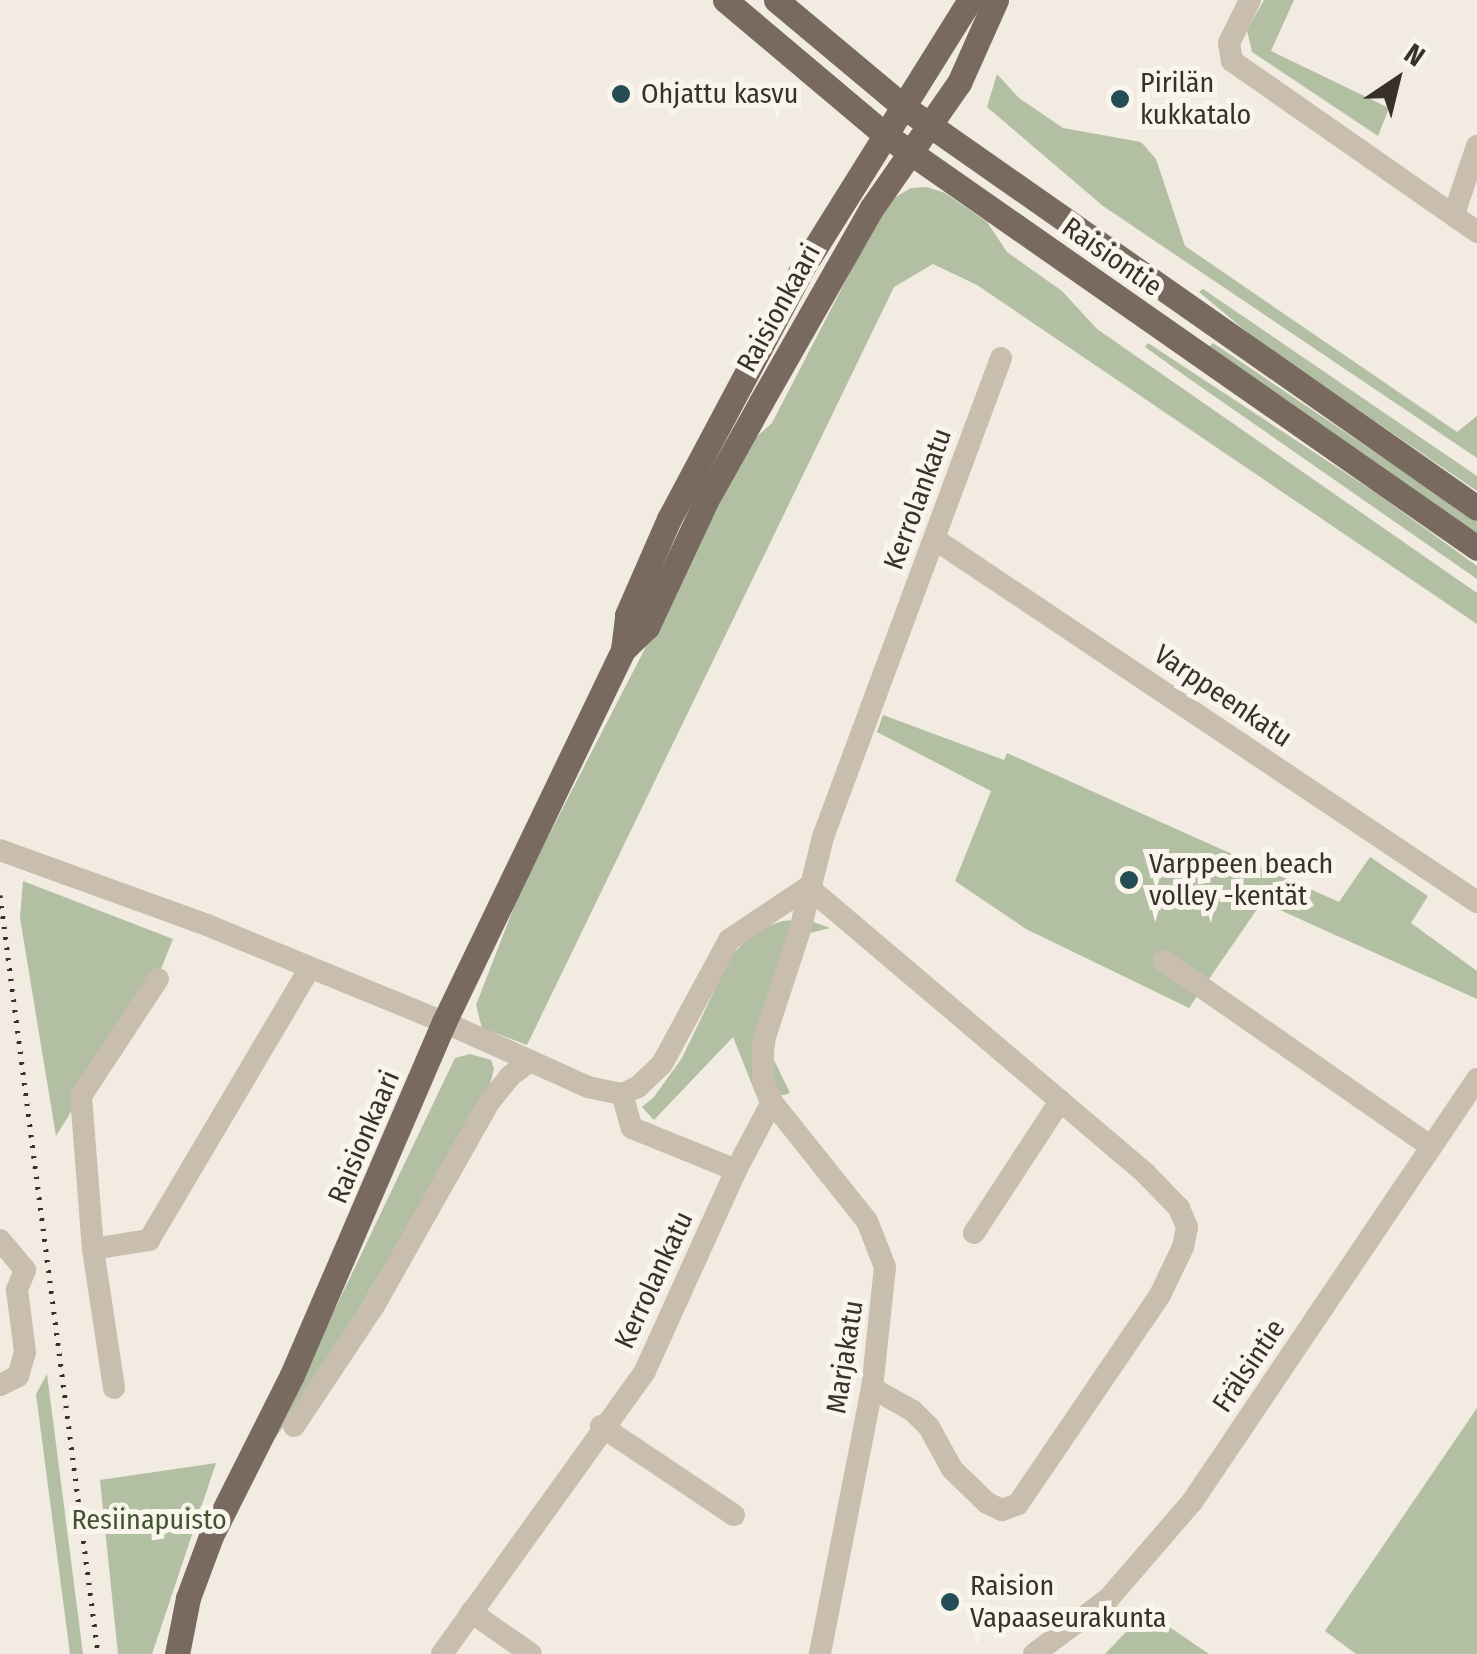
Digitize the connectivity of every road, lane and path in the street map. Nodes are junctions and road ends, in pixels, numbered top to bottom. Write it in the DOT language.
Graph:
graph roads {
  1 [pos="725,0"];
  2 [pos="776,0"];
  3 [pos="970,0"];
  4 [pos="996,0"];
  5 [pos="1250,0"];
  6 [pos="904,108"];
  7 [pos="929,126"];
  8 [pos="884,134"];
  9 [pos="1477,146"];
  10 [pos="910,152"];
  11 [pos="1454,214"];
  12 [pos="1477,232"];
  13 [pos="1002,358"];
  14 [pos="1477,508"];
  15 [pos="936,540"];
  16 [pos="1477,548"];
  17 [pos="623,650"];
  18 [pos="0,850"];
  19 [pos="808,887"];
  20 [pos="1477,902"];
  21 [pos="1164,961"];
  22 [pos="310,968"];
  23 [pos="158,978"];
  24 [pos="444,1022"];
  25 [pos="530,1061"];
  26 [pos="1477,1079"];
  27 [pos="622,1094"];
  28 [pos="1060,1101"];
  29 [pos="772,1102"];
  30 [pos="1430,1146"];
  31 [pos="736,1170"];
  32 [pos="974,1233"];
  33 [pos="0,1240"];
  34 [pos="93,1248"];
  35 [pos="0,1385"];
  36 [pos="114,1388"];
  37 [pos="872,1388"];
  38 [pos="294,1426"];
  39 [pos="601,1426"];
  40 [pos="734,1515"];
  41 [pos="471,1612"];
  42 [pos="177,1654"];
  43 [pos="442,1654"];
  44 [pos="531,1654"];
  45 [pos="820,1654"];
  46 [pos="1034,1654"];
  1 -- 8 [label="main road, Raisiontie"];
  2 -- 6 [label="main road, Raisiontie"];
  3 -- 6 [label="main road, Raisionkaari"];
  4 -- 7 [label="main road, Raisionkaari"];
  5 -- 11 [label="street"];
  6 -- 7 [label="main road, Raisiontie"];
  6 -- 8 [label="main road, Raisionkaari"];
  7 -- 10 [label="main road, Raisionkaari"];
  7 -- 14 [label="main road, Raisiontie"];
  8 -- 10 [label="main road, Raisiontie"];
  8 -- 17 [label="main road, Raisionkaari"];
  9 -- 11 [label="street"];
  10 -- 16 [label="main road, Raisiontie"];
  10 -- 17 [label="main road, Raisionkaari"];
  11 -- 12 [label="street"];
  13 -- 15 [label="street, Kerrolankatu"];
  15 -- 19 [label="street, Kerrolankatu"];
  15 -- 20 [label="street, Varppeenkatu"];
  17 -- 24 [label="main road, Raisionkaari"];
  18 -- 22 [label="street"];
  19 -- 27 [label="street"];
  19 -- 28 [label="street"];
  19 -- 29 [label="street, Kerrolankatu"];
  21 -- 30 [label="street"];
  22 -- 24 [label="street"];
  22 -- 34 [label="street"];
  23 -- 34 [label="street"];
  24 -- 25 [label="street"];
  24 -- 42 [label="main road, Raisionkaari"];
  25 -- 27 [label="street"];
  25 -- 38 [label="street"];
  26 -- 30 [label="street, Frälsintie"];
  27 -- 31 [label="street"];
  28 -- 32 [label="street"];
  28 -- 37 [label="street"];
  29 -- 31 [label="street, Kerrolankatu"];
  29 -- 37 [label="street, Marjakatu"];
  30 -- 46 [label="street, Frälsintie"];
  31 -- 39 [label="street, Kerrolankatu"];
  33 -- 35 [label="street"];
  34 -- 36 [label="street"];
  37 -- 45 [label="street, Marjakatu"];
  39 -- 40 [label="street"];
  39 -- 41 [label="street, Kerrolankatu"];
  41 -- 43 [label="street, Kerrolankatu"];
  41 -- 44 [label="street"];
}
